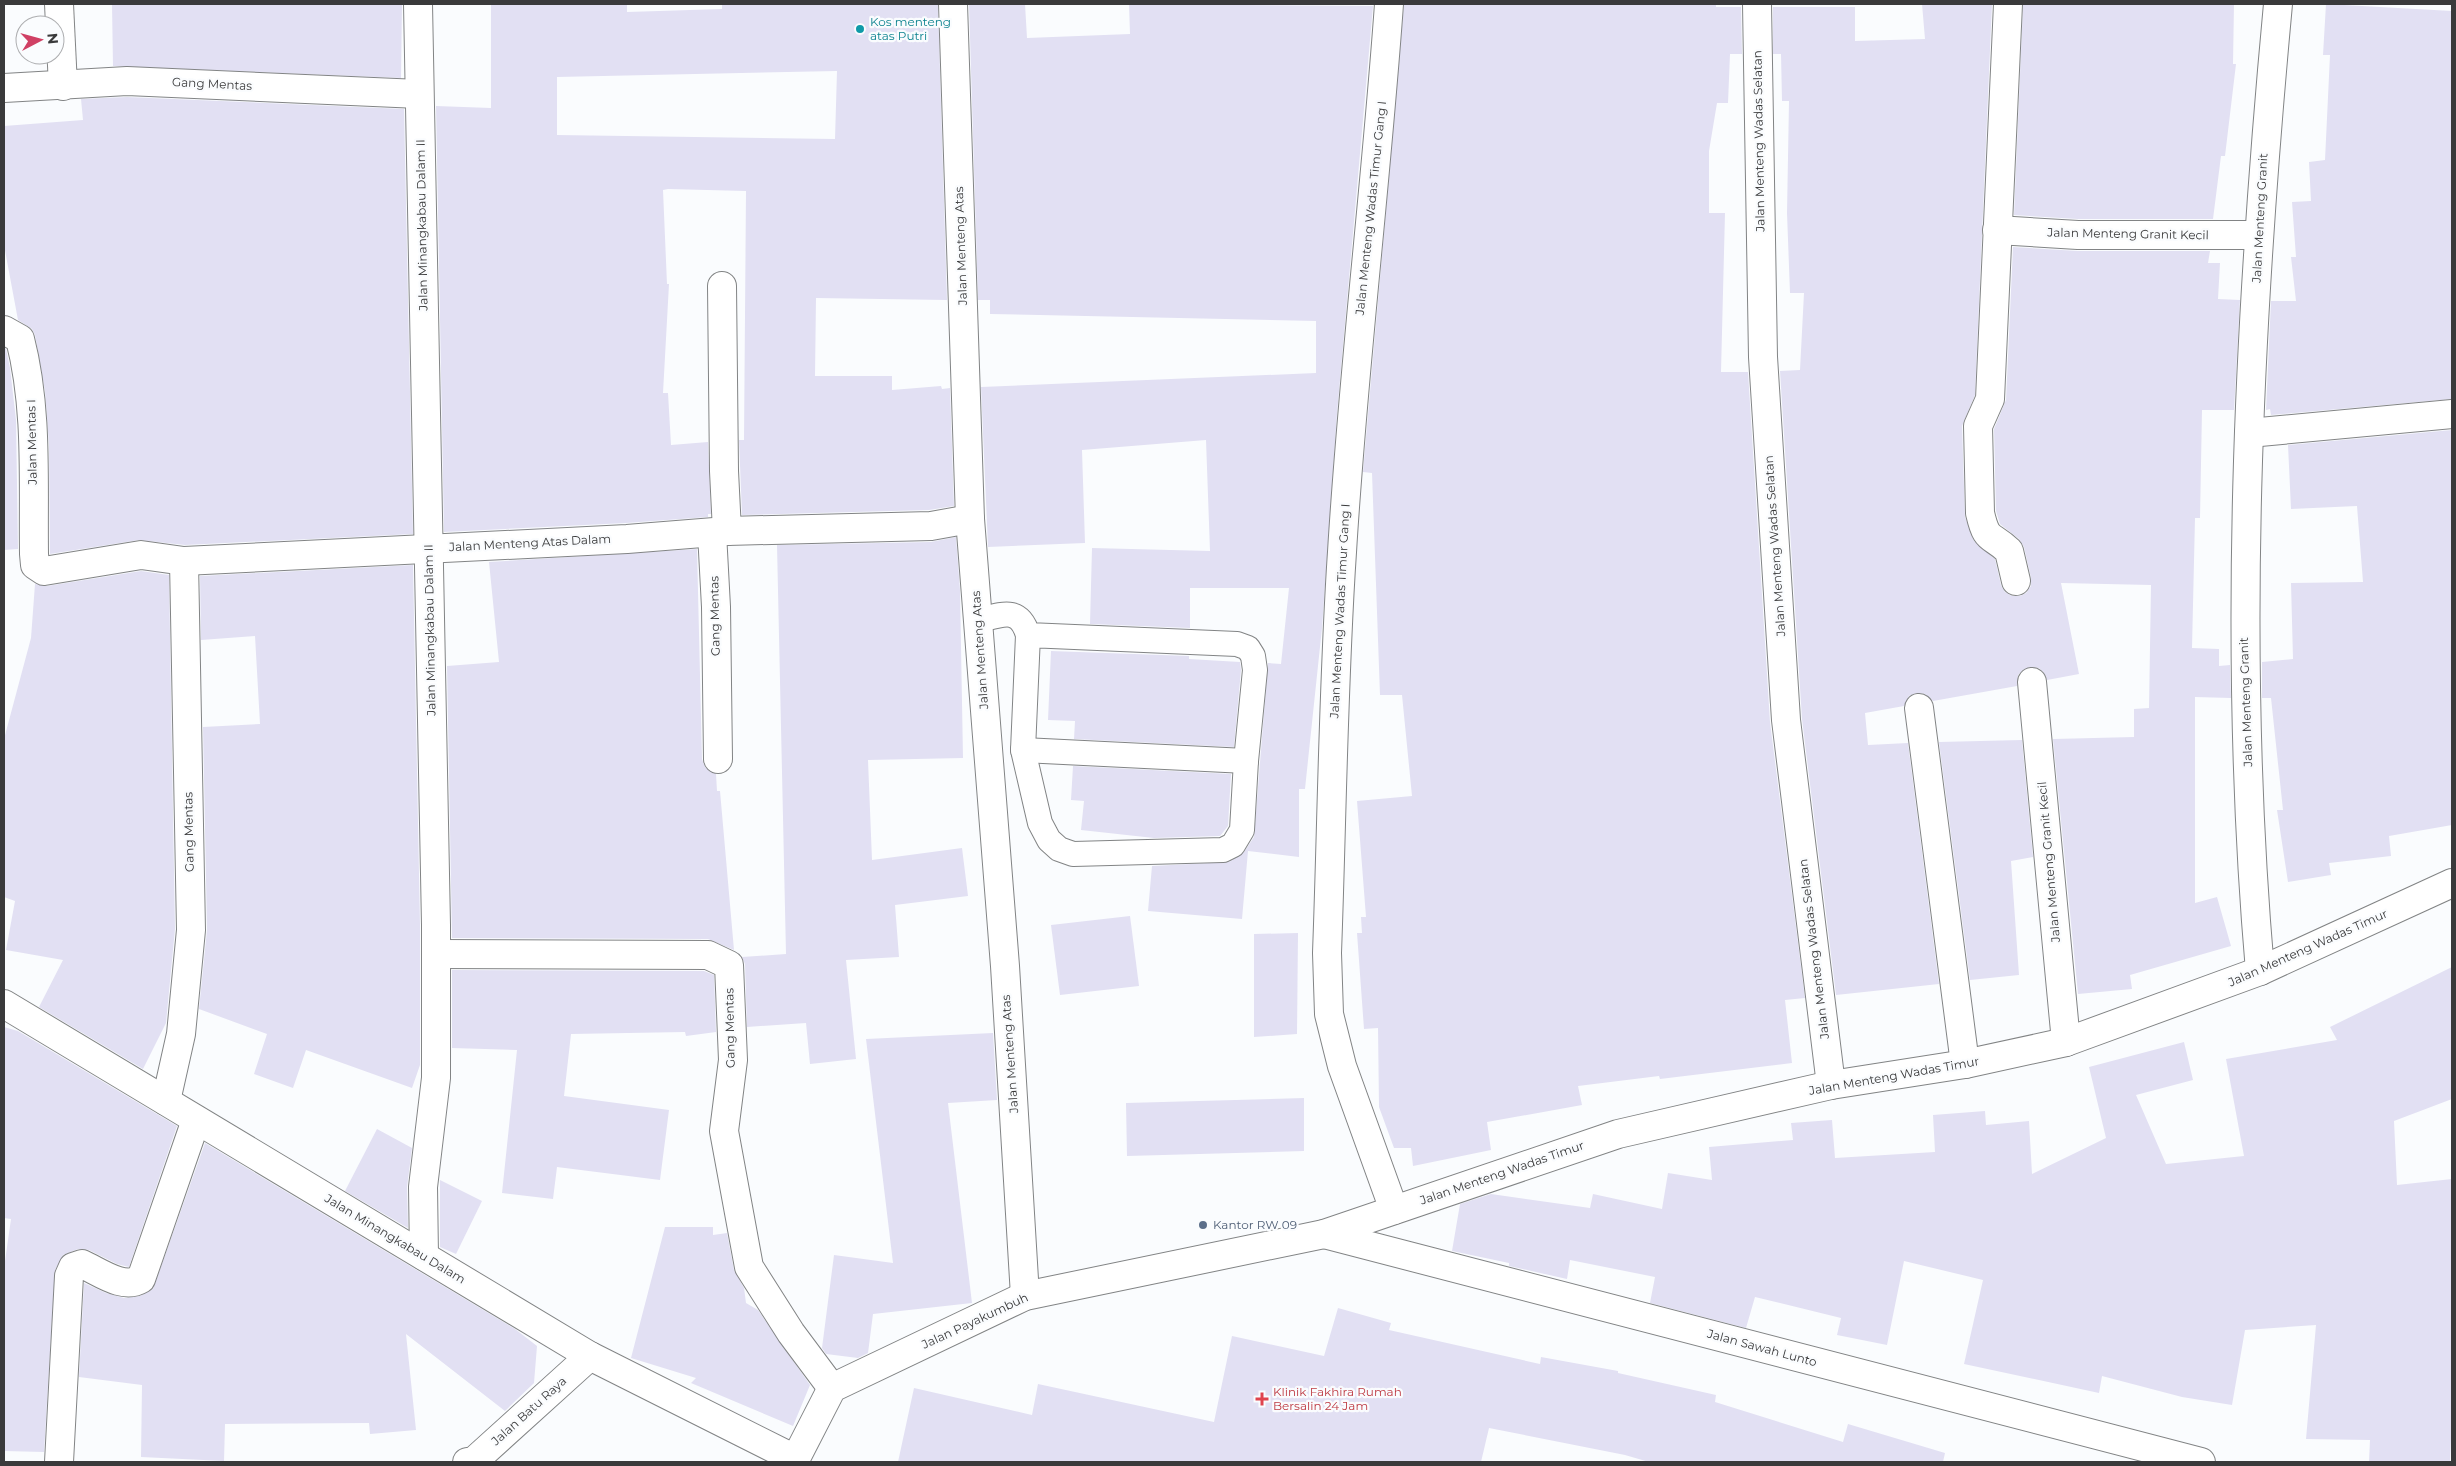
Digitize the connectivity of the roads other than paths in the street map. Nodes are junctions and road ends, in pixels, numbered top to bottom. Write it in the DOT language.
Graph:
graph roads {
  1 [pos="59,4"];
  2 [pos="418,4"];
  3 [pos="953,4"];
  4 [pos="1389,4"];
  5 [pos="1757,4"];
  6 [pos="2008,4"];
  7 [pos="2278,4"];
  8 [pos="63,86"];
  9 [pos="4,88"];
  10 [pos="419,94"];
  11 [pos="1997,230"];
  12 [pos="2259,235"];
  13 [pos="722,286"];
  14 [pos="4,330"];
  15 [pos="2452,414"];
  16 [pos="2248,433"];
  17 [pos="970,519"];
  18 [pos="720,532"];
  19 [pos="428,548"];
  20 [pos="184,561"];
  21 [pos="35,565"];
  22 [pos="2016,581"];
  23 [pos="977,621"];
  24 [pos="1028,635"];
  25 [pos="2032,682"];
  26 [pos="1919,708"];
  27 [pos="1023,750"];
  28 [pos="718,759"];
  29 [pos="1246,761"];
  30 [pos="2452,882"];
  31 [pos="436,954"];
  32 [pos="2260,972"];
  33 [pos="4,1004"];
  34 [pos="2066,1042"];
  35 [pos="1965,1064"];
  36 [pos="1831,1086"];
  37 [pos="166,1101"];
  38 [pos="196,1120"];
  39 [pos="1394,1210"];
  40 [pos="1324,1234"];
  41 [pos="424,1256"];
  42 [pos="1025,1296"];
  43 [pos="590,1356"];
  44 [pos="832,1388"];
  45 [pos="794,1461"];
  46 [pos="59,1462"];
  47 [pos="472,1462"];
  48 [pos="2201,1462"];
  1 -- 8 [label="street"];
  2 -- 10 [label="street, Jalan Minangkabau Dalam II"];
  3 -- 17 [label="street, Jalan Menteng Atas"];
  4 -- 39 [label="street, Jalan Menteng Wadas Timur Gang I"];
  5 -- 36 [label="street, Jalan Menteng Wadas Selatan"];
  6 -- 11 [label="street"];
  7 -- 12 [label="street, Jalan Menteng Granit"];
  8 -- 9 [label="street, Gang Mentas"];
  8 -- 10 [label="street, Gang Mentas"];
  10 -- 19 [label="street, Jalan Minangkabau Dalam II"];
  11 -- 12 [label="street, Jalan Menteng Granit Kecil"];
  11 -- 22 [label="street"];
  12 -- 16 [label="street, Jalan Menteng Granit"];
  13 -- 18 [label="street, Gang Mentas"];
  14 -- 21 [label="street, Jalan Mentas I"];
  15 -- 16 [label="street"];
  16 -- 32 [label="street, Jalan Menteng Granit"];
  17 -- 18 [label="street, Jalan Menteng Atas Dalam"];
  17 -- 23 [label="street, Jalan Menteng Atas"];
  18 -- 19 [label="street, Jalan Menteng Atas Dalam"];
  18 -- 28 [label="street, Gang Mentas"];
  19 -- 20 [label="street, Jalan Menteng Atas Dalam"];
  19 -- 31 [label="street, Jalan Minangkabau Dalam II"];
  20 -- 21 [label="street, Jalan Menteng Atas Dalam"];
  20 -- 37 [label="street, Gang Mentas"];
  23 -- 24 [label="lane"];
  23 -- 42 [label="street, Jalan Menteng Atas"];
  24 -- 27 [label="lane"];
  24 -- 29 [label="lane"];
  25 -- 34 [label="street, Jalan Menteng Granit Kecil"];
  26 -- 35 [label="street"];
  27 -- 29 [label="lane"];
  27 -- 29 [label="lane"];
  30 -- 32 [label="street, Jalan Menteng Wadas Timur"];
  31 -- 41 [label="street, Jalan Minangkabau Dalam II"];
  31 -- 44 [label="street, Gang Mentas"];
  32 -- 34 [label="street, Jalan Menteng Wadas Timur"];
  33 -- 37 [label="street, Jalan Minangkabau Dalam"];
  34 -- 35 [label="street, Jalan Menteng Wadas Timur"];
  35 -- 36 [label="street, Jalan Menteng Wadas Timur"];
  36 -- 39 [label="street, Jalan Menteng Wadas Timur"];
  37 -- 38 [label="street, Jalan Minangkabau Dalam"];
  38 -- 41 [label="street, Jalan Minangkabau Dalam"];
  38 -- 46 [label="street"];
  39 -- 40 [label="street, Jalan Menteng Wadas Timur"];
  40 -- 42 [label="street, Jalan Payakumbuh"];
  40 -- 48 [label="street, Jalan Sawah Lunto"];
  41 -- 43 [label="street, Jalan Minangkabau Dalam"];
  42 -- 44 [label="street, Jalan Payakumbuh"];
  43 -- 45 [label="street, Jalan Minangkabau Dalam"];
  43 -- 47 [label="street, Jalan Batu Raya"];
  44 -- 45 [label="street"];
}
